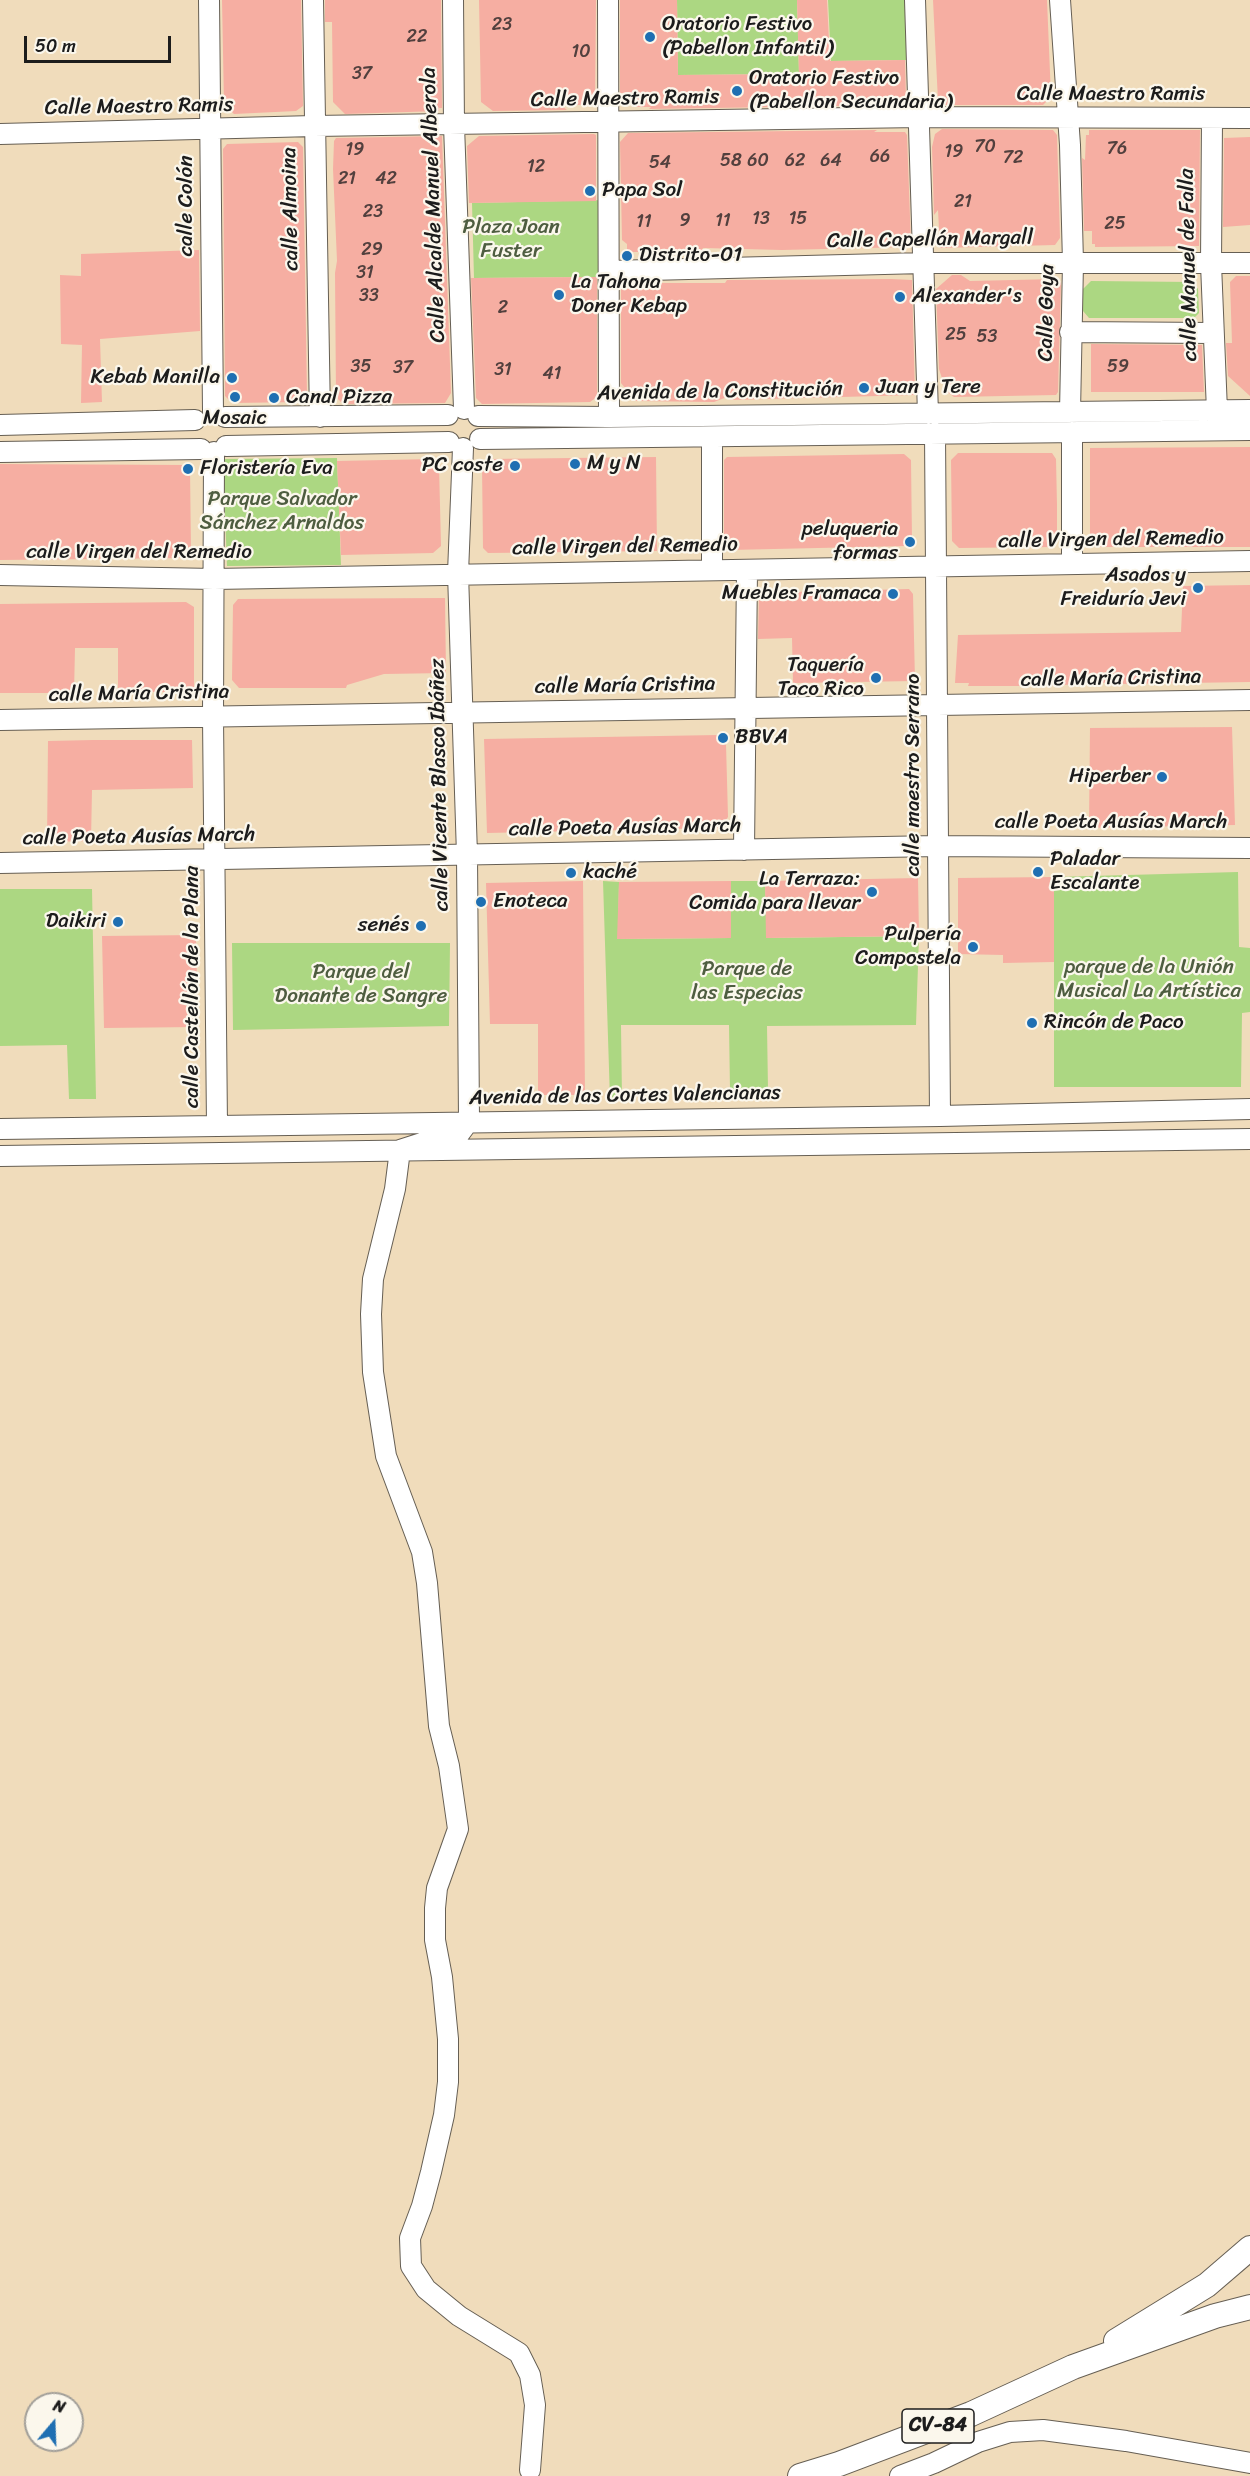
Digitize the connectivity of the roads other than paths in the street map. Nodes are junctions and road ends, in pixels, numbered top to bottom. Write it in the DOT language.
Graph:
graph roads {
  1 [pos="209,0"];
  2 [pos="313,0"];
  3 [pos="453,0"];
  4 [pos="608,0"];
  5 [pos="915,0"];
  6 [pos="1060,0"];
  7 [pos="920,117"];
  8 [pos="1250,118"];
  9 [pos="1068,119"];
  10 [pos="1212,119"];
  11 [pos="609,123"];
  12 [pos="454,125"];
  13 [pos="314,126"];
  14 [pos="210,130"];
  15 [pos="0,134"];
  16 [pos="923,263"];
  17 [pos="1073,263"];
  18 [pos="1250,263"];
  19 [pos="1211,264"];
  20 [pos="610,271"];
  21 [pos="1070,332"];
  22 [pos="1213,333"];
  23 [pos="1250,410"];
  24 [pos="1217,411"];
  25 [pos="464,413"];
  26 [pos="928,414"];
  27 [pos="211,416"];
  28 [pos="320,417"];
  29 [pos="609,417"];
  30 [pos="1071,422"];
  31 [pos="0,425"];
  32 [pos="1250,430"];
  33 [pos="935,433"];
  34 [pos="712,438"];
  35 [pos="464,443"];
  36 [pos="214,449"];
  37 [pos="0,452"];
  38 [pos="1250,561"];
  39 [pos="1072,564"];
  40 [pos="936,567"];
  41 [pos="712,570"];
  42 [pos="747,570"];
  43 [pos="458,573"];
  44 [pos="0,575"];
  45 [pos="214,579"];
  46 [pos="1250,700"];
  47 [pos="939,705"];
  48 [pos="746,708"];
  49 [pos="463,712"];
  50 [pos="213,717"];
  51 [pos="0,720"];
  52 [pos="938,846"];
  53 [pos="1250,848"];
  54 [pos="744,850"];
  55 [pos="466,855"];
  56 [pos="216,860"];
  57 [pos="0,863"];
  58 [pos="1250,1109"];
  59 [pos="940,1116"];
  60 [pos="469,1122"];
  61 [pos="218,1126"];
  62 [pos="0,1129"];
  63 [pos="1250,1139"];
  64 [pos="400,1150"];
  65 [pos="0,1156"];
  66 [pos="1250,2248"];
  67 [pos="1250,2307"];
  68 [pos="1073,2367"];
  69 [pos="1250,2463"];
  70 [pos="530,2470"];
  71 [pos="800,2476"];
  72 [pos="900,2476"];
  1 -- 14 [label="street, calle Colón"];
  2 -- 13 [label="street, calle Almoina"];
  3 -- 12 [label="street, Calle Alcalde Manuel Alberola"];
  4 -- 11 [label="street"];
  5 -- 7 [label="street"];
  6 -- 9 [label="street, Calle Goya"];
  7 -- 9 [label="street, Calle Maestro Ramis"];
  7 -- 11 [label="street, Calle Maestro Ramis"];
  7 -- 16 [label="street"];
  8 -- 10 [label="street, Calle Maestro Ramis"];
  9 -- 10 [label="street, Calle Maestro Ramis"];
  9 -- 17 [label="street, Calle Goya"];
  10 -- 19 [label="street, calle Manuel de Falla"];
  11 -- 12 [label="street, Calle Maestro Ramis"];
  11 -- 20 [label="street"];
  12 -- 13 [label="street, Calle Maestro Ramis"];
  12 -- 25 [label="street, Calle Alcalde Manuel Alberola"];
  13 -- 14 [label="street, Calle Maestro Ramis"];
  13 -- 28 [label="street, calle Almoina"];
  14 -- 15 [label="street, Calle Maestro Ramis"];
  14 -- 27 [label="street, calle Colón"];
  16 -- 17 [label="street, Calle Capellán Margall"];
  16 -- 20 [label="street, Calle Capellán Margall"];
  16 -- 26 [label="street"];
  17 -- 19 [label="street, Calle Capellán Margall"];
  17 -- 21 [label="street, Calle Goya"];
  18 -- 19 [label="street, Calle Capellán Margall"];
  19 -- 22 [label="street, calle Manuel de Falla"];
  20 -- 29 [label="street"];
  21 -- 22 [label="street"];
  21 -- 30 [label="street, Calle Goya"];
  22 -- 24 [label="street, calle Manuel de Falla"];
  23 -- 24 [label="street, Avenida de la Constitución"];
  24 -- 30 [label="street, Avenida de la Constitución"];
  25 -- 28 [label="street, Avenida de la Constitución"];
  25 -- 29 [label="street, Avenida de la Constitución"];
  25 -- 35 [label="street"];
  25 -- 35 [label="street"];
  26 -- 29 [label="street, Avenida de la Constitución"];
  26 -- 30 [label="street, Avenida de la Constitución"];
  27 -- 28 [label="street, Avenida de la Constitución"];
  27 -- 31 [label="street, Avenida de la Constitución"];
  27 -- 36 [label="street"];
  27 -- 36 [label="street"];
  30 -- 32 [label="street, Avenida de la Constitución"];
  30 -- 33 [label="street, Avenida de la Constitución"];
  30 -- 39 [label="street, Calle Goya"];
  33 -- 34 [label="street, Avenida de la Constitución"];
  33 -- 40 [label="street, calle maestro Serrano"];
  34 -- 35 [label="street, Avenida de la Constitución"];
  34 -- 41 [label="street"];
  35 -- 36 [label="street, Avenida de la Constitución"];
  35 -- 43 [label="street, calle Vicente Blasco Ibáñez"];
  36 -- 37 [label="street, Avenida de la Constitución"];
  36 -- 45 [label="street, calle Castellón de la Plana"];
  38 -- 39 [label="street, calle Virgen del Remedio"];
  39 -- 40 [label="street, calle Virgen del Remedio"];
  40 -- 42 [label="street, calle Virgen del Remedio"];
  40 -- 47 [label="street, calle maestro Serrano"];
  41 -- 42 [label="street, calle Virgen del Remedio"];
  41 -- 43 [label="street, calle Virgen del Remedio"];
  42 -- 48 [label="street"];
  43 -- 45 [label="street, calle Virgen del Remedio"];
  43 -- 49 [label="street, calle Vicente Blasco Ibáñez"];
  44 -- 45 [label="street, calle Virgen del Remedio"];
  45 -- 50 [label="street, calle Castellón de la Plana"];
  46 -- 47 [label="street, calle María Cristina"];
  47 -- 48 [label="street, calle María Cristina"];
  47 -- 52 [label="street, calle maestro Serrano"];
  48 -- 49 [label="street, calle María Cristina"];
  48 -- 54 [label="street"];
  49 -- 50 [label="street, calle María Cristina"];
  49 -- 55 [label="street, calle Vicente Blasco Ibáñez"];
  50 -- 51 [label="street, calle María Cristina"];
  50 -- 56 [label="street, calle Castellón de la Plana"];
  52 -- 53 [label="street, calle Poeta Ausías March"];
  52 -- 54 [label="street, calle Poeta Ausías March"];
  52 -- 59 [label="street, calle maestro Serrano"];
  54 -- 55 [label="street, calle Poeta Ausías March"];
  55 -- 56 [label="street, calle Poeta Ausías March"];
  55 -- 60 [label="street, calle Vicente Blasco Ibáñez"];
  56 -- 57 [label="street, calle Poeta Ausías March"];
  56 -- 61 [label="street, calle Castellón de la Plana"];
  58 -- 59 [label="street, Avenida de las Cortes Valencianas"];
  59 -- 60 [label="street, Avenida de las Cortes Valencianas"];
  60 -- 61 [label="street, Avenida de las Cortes Valencianas"];
  60 -- 64 [label="street"];
  61 -- 62 [label="street, Avenida de las Cortes Valencianas"];
  63 -- 64 [label="street"];
  64 -- 65 [label="street"];
  64 -- 70 [label="street"];
  66 -- 68 [label="main road, CV-84"];
  67 -- 68 [label="main road, CV-84"];
  68 -- 71 [label="main road, CV-84"];
  69 -- 72 [label="street"];
}
